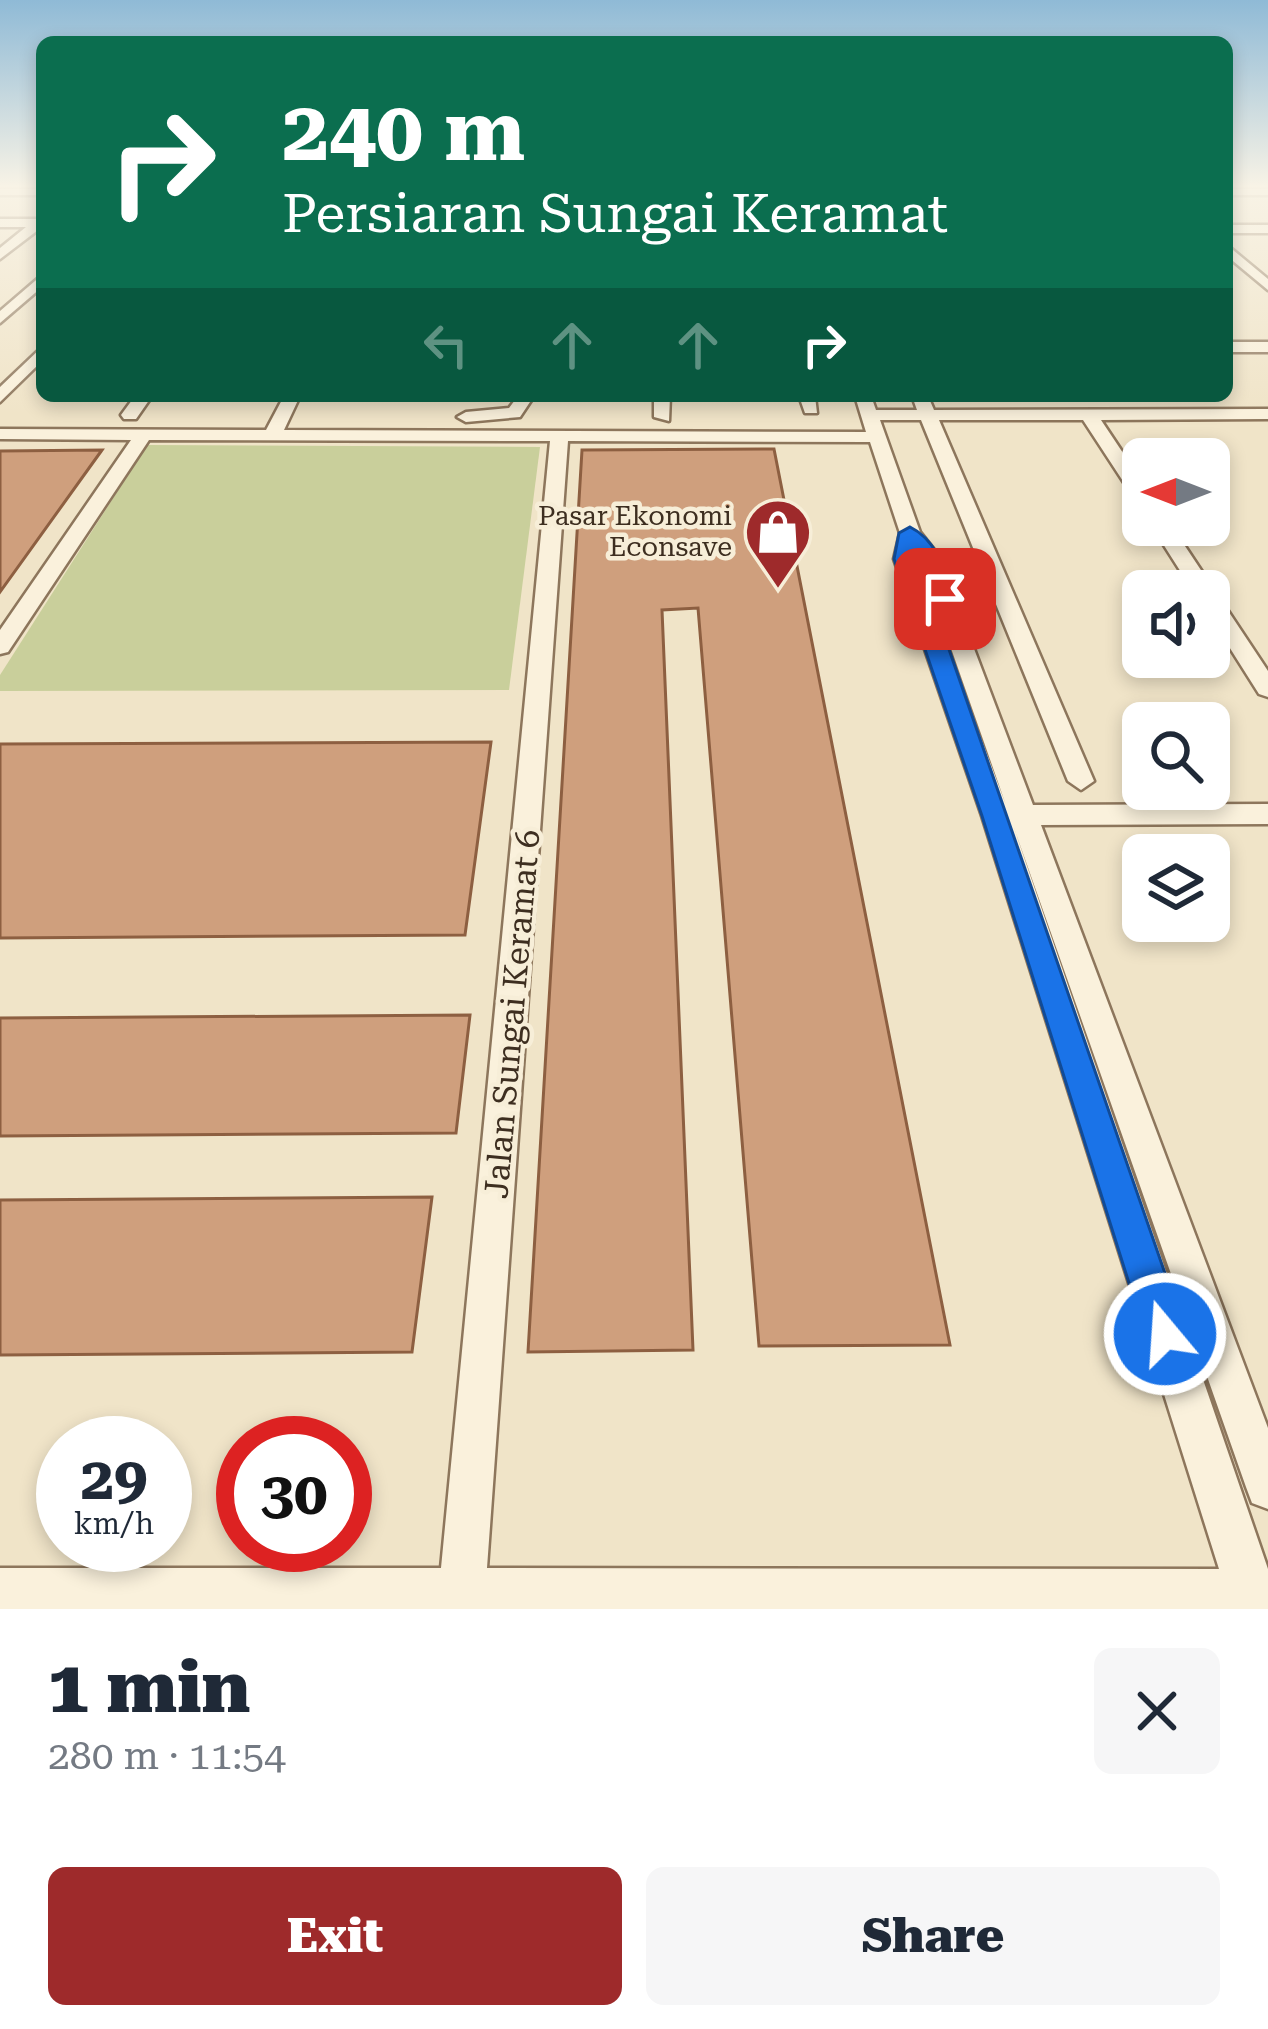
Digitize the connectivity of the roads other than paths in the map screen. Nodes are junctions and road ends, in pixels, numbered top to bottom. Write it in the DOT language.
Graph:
graph roads {
  1 [pos="1242,263"];
  2 [pos="36,285"];
  3 [pos="1268,286"];
  4 [pos="0,319"];
  5 [pos="1268,346"];
  6 [pos="1233,347"];
  7 [pos="36,358"];
  8 [pos="0,397"];
  9 [pos="140,402"];
  10 [pos="289,402"];
  11 [pos="522,402"];
  12 [pos="662,402"];
  13 [pos="867,405"];
  14 [pos="924,405"];
  15 [pos="1261,414"];
  16 [pos="1090,415"];
  17 [pos="130,416"];
  18 [pos="663,417"];
  19 [pos="277,425"];
  20 [pos="1268,430"];
  21 [pos="0,434"];
  22 [pos="144,434"];
  23 [pos="559,436"];
  24 [pos="877,437"];
  25 [pos="1122,465"];
  26 [pos="1230,630"];
  27 [pos="0,647"];
  28 [pos="1268,689"];
  29 [pos="1081,781"];
  30 [pos="1268,814"];
  31 [pos="1010,815"];
  32 [pos="1268,1487"];
  33 [pos="0,1591"];
  34 [pos="463,1592"];
  35 [pos="1258,1598"];
  36 [pos="1103,1601"];
  1 -- 3 [label="street"];
  2 -- 4 [label="street"];
  5 -- 6 [label="street"];
  7 -- 8 [label="street"];
  9 -- 17 [label="street"];
  10 -- 19 [label="street"];
  11 -- 19 [label="street"];
  12 -- 18 [label="street"];
  13 -- 14 [label="street"];
  13 -- 24 [label="street"];
  14 -- 16 [label="street"];
  14 -- 29 [label="street"];
  15 -- 16 [label="street"];
  15 -- 20 [label="street"];
  16 -- 25 [label="street"];
  19 -- 22 [label="street"];
  19 -- 23 [label="street"];
  21 -- 22 [label="street"];
  22 -- 27 [label="street"];
  23 -- 24 [label="street"];
  23 -- 34 [label="street, Jalan Sungai Keramat 6"];
  24 -- 31 [label="street"];
  26 -- 28 [label="street"];
  30 -- 31 [label="street"];
  31 -- 32 [label="street"];
  31 -- 35 [label="street"];
  33 -- 34 [label="street"];
  34 -- 36 [label="street"];
  35 -- 36 [label="street"];
}
